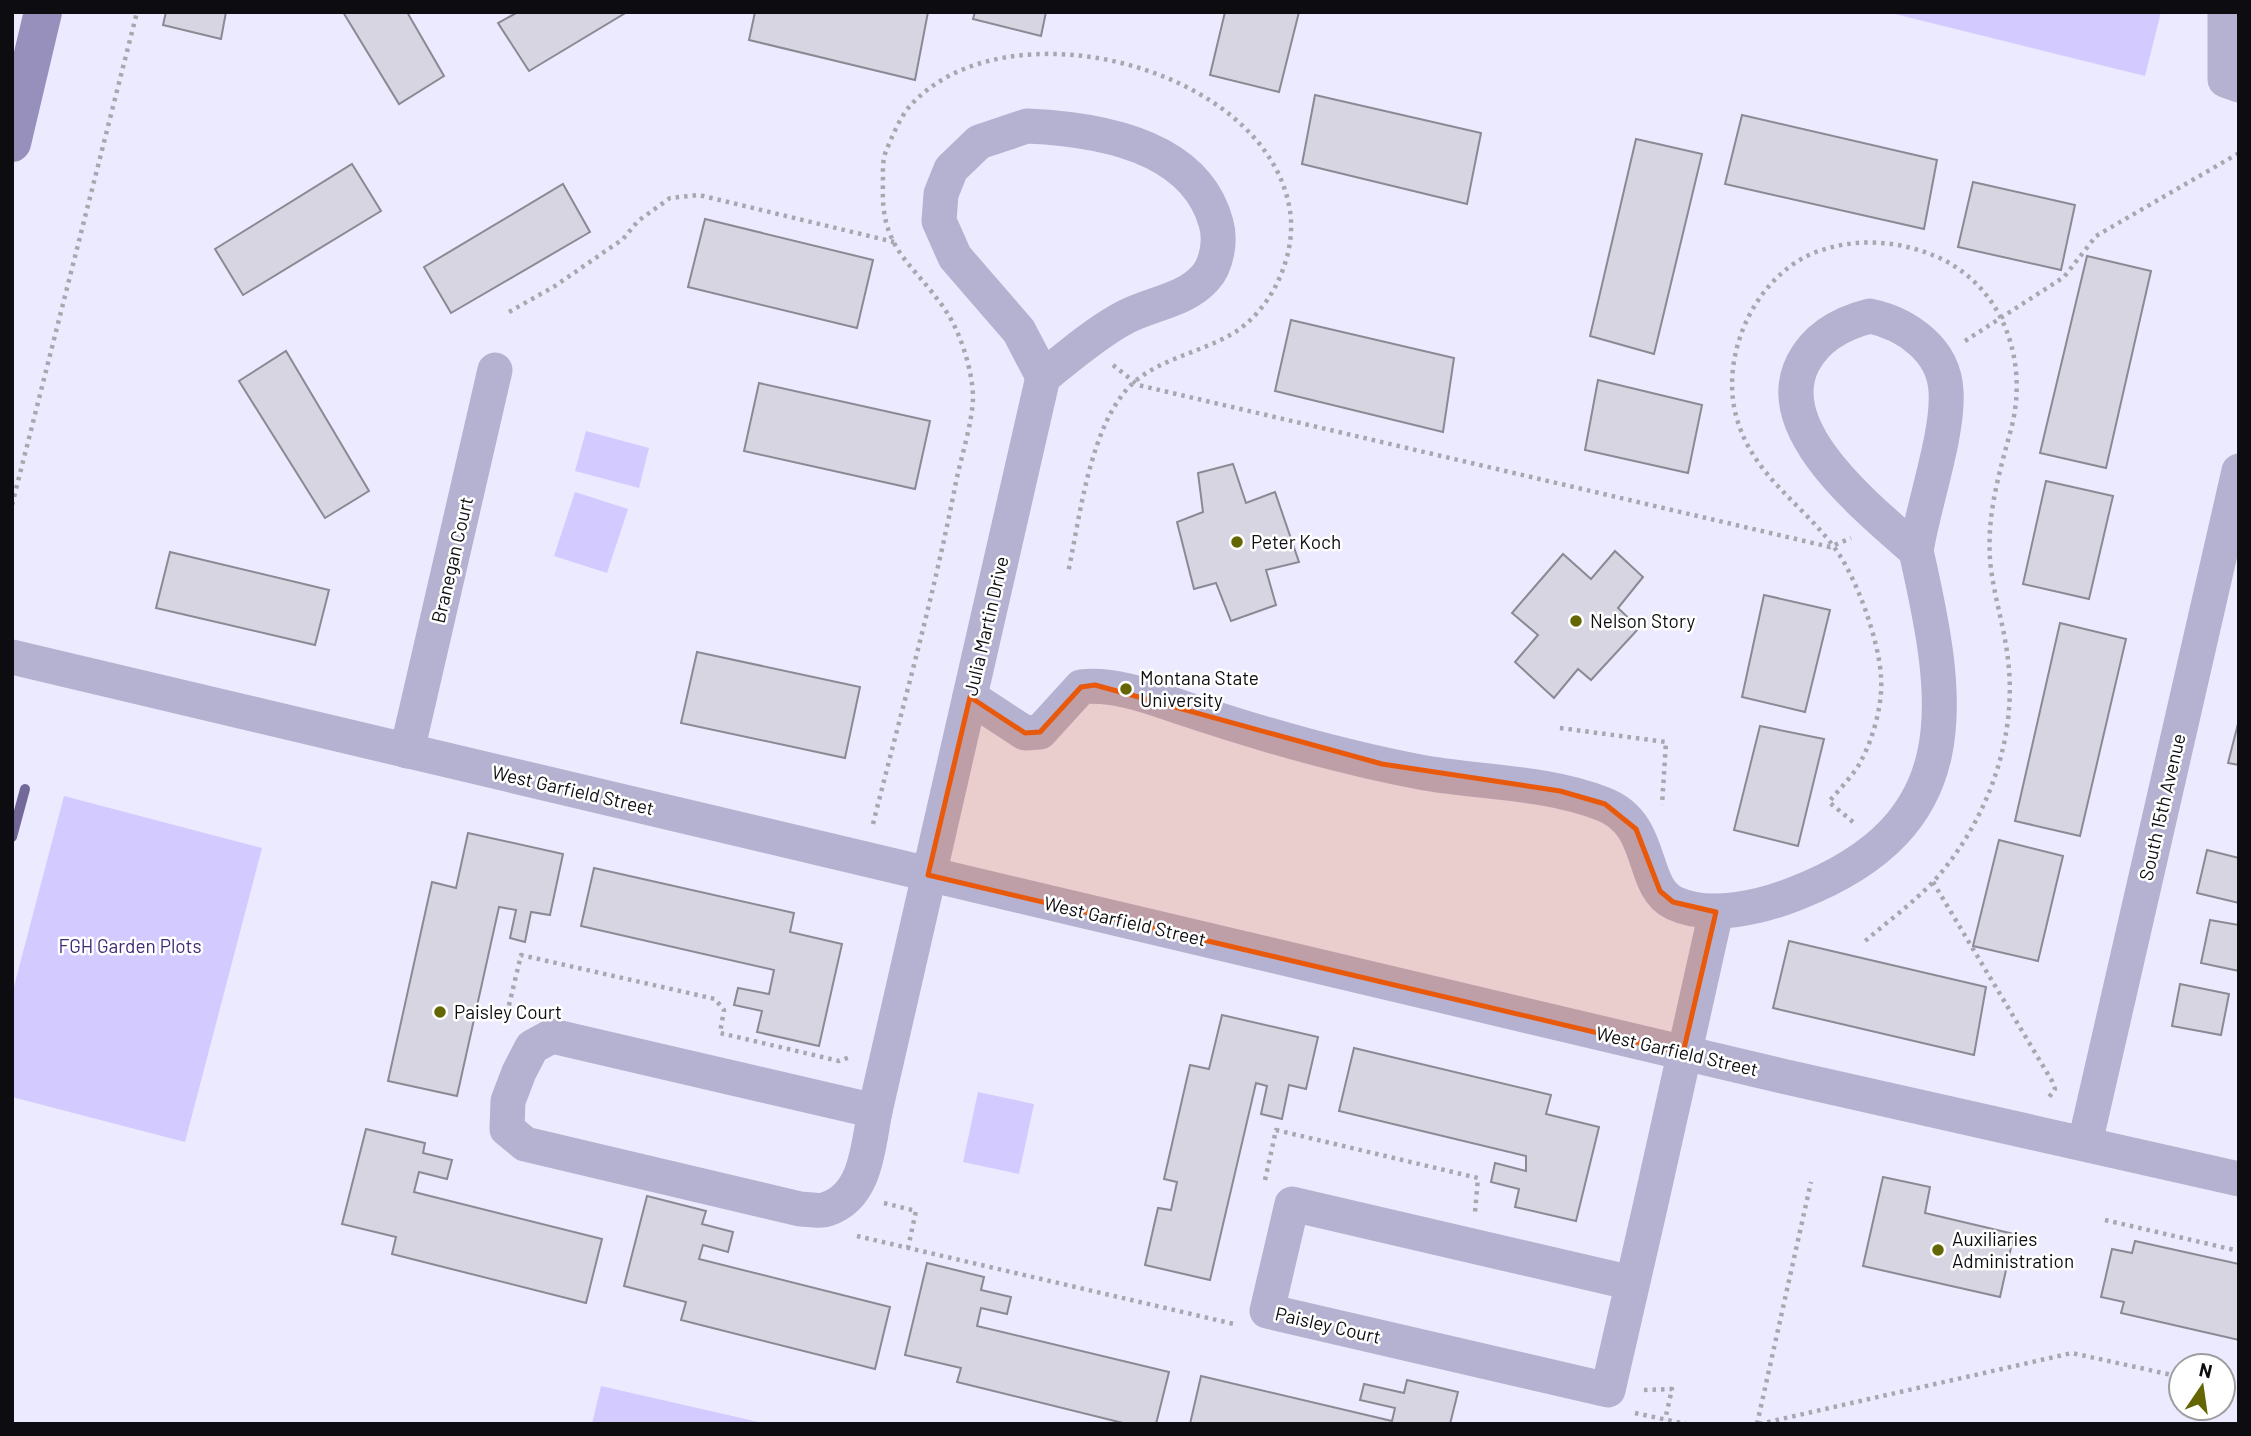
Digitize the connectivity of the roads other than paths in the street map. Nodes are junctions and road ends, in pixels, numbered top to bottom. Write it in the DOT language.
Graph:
graph roads {
  1 [pos="43,12"];
  2 [pos="2225,12"];
  3 [pos="2239,85"];
  4 [pos="12,143"];
  5 [pos="495,370"];
  6 [pos="1043,377"];
  7 [pos="2239,471"];
  8 [pos="1916,551"];
  9 [pos="12,657"];
  10 [pos="970,697"];
  11 [pos="407,751"];
  12 [pos="928,875"];
  13 [pos="1716,912"];
  14 [pos="1684,1053"];
  15 [pos="875,1111"];
  16 [pos="2085,1143"];
  17 [pos="2239,1179"];
  18 [pos="1632,1283"];
  1 -- 4 [label="main road"];
  2 -- 3 [label="street"];
  5 -- 11 [label="street, Branegan Court"];
  6 -- 6 [label="street"];
  6 -- 10 [label="street, Julia Martin Drive"];
  7 -- 16 [label="street, South 15th Avenue"];
  8 -- 8 [label="street"];
  8 -- 13 [label="street"];
  9 -- 11 [label="street, West Garfield Street"];
  10 -- 12 [label="street, Julia Martin Drive"];
  10 -- 13 [label="street"];
  11 -- 12 [label="street, West Garfield Street"];
  12 -- 14 [label="street, West Garfield Street"];
  12 -- 15 [label="street"];
  13 -- 14 [label="street"];
  14 -- 16 [label="street, West Garfield Street"];
  14 -- 18 [label="street"];
  15 -- 15 [label="street"];
  16 -- 17 [label="street, West Garfield Street"];
  18 -- 18 [label="street, Paisley Court"];
}
